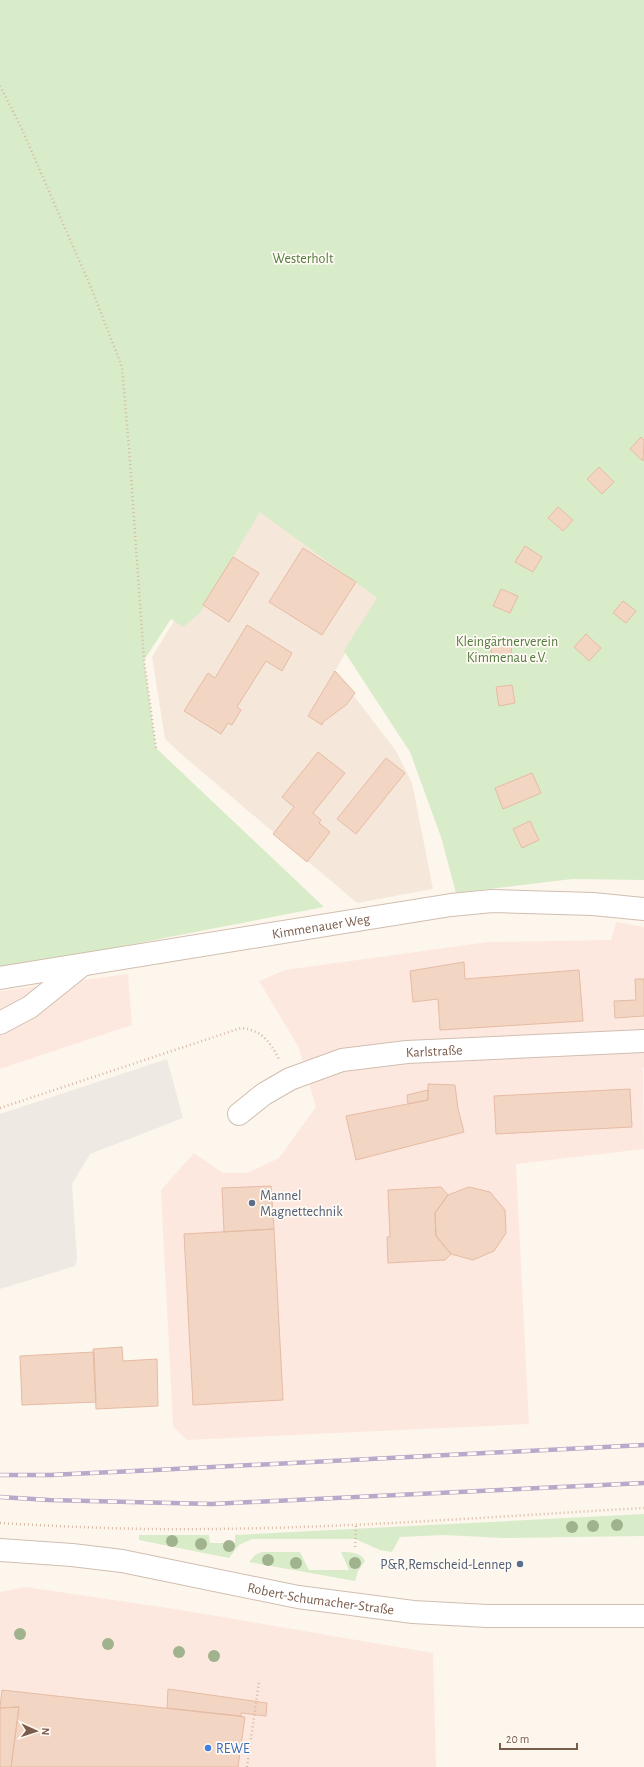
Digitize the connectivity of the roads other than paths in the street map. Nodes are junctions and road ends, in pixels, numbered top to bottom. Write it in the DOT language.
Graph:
graph roads {
  1 [pos="644,909"];
  2 [pos="82,965"];
  3 [pos="0,978"];
  4 [pos="0,1023"];
  5 [pos="644,1041"];
  6 [pos="239,1114"];
  7 [pos="0,1550"];
  8 [pos="644,1616"];
  1 -- 2 [label="street, Kimmenauer Weg"];
  2 -- 3 [label="street, Kimmenauer Weg"];
  2 -- 4 [label="street"];
  5 -- 6 [label="street, Karlstraße"];
  7 -- 8 [label="street, Robert-Schumacher-Straße"];
}
